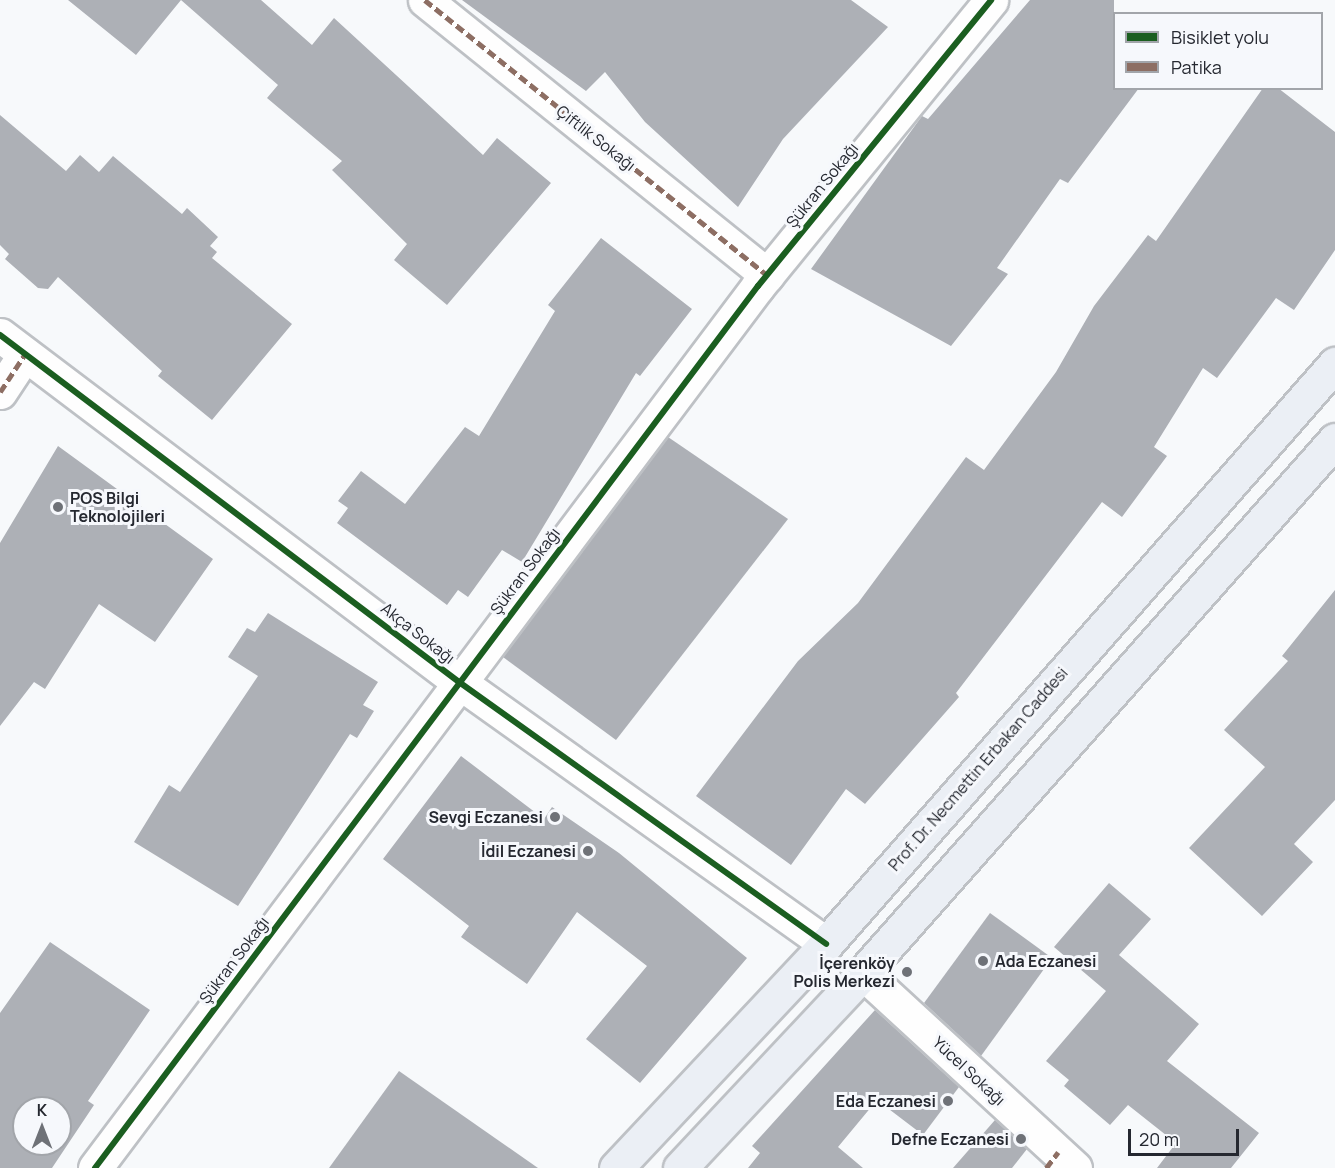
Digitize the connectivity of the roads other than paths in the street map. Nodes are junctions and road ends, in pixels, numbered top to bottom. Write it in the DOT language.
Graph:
graph roads {
  1 [pos="425,0"];
  2 [pos="991,0"];
  3 [pos="767,274"];
  4 [pos="12,345"];
  5 [pos="1335,364"];
  6 [pos="0,392"];
  7 [pos="1335,440"];
  8 [pos="459,682"];
  9 [pos="826,944"];
  10 [pos="862,973"];
  11 [pos="1060,1163"];
  12 [pos="95,1168"];
  13 [pos="616,1168"];
  14 [pos="680,1168"];
  1 -- 3 [label="street, Çiftlik Sokağı"];
  2 -- 3 [label="street, Şükran Sokağı"];
  3 -- 8 [label="street, Şükran Sokağı"];
  4 -- 6 [label="street"];
  4 -- 8 [label="street, Akça Sokağı"];
  5 -- 9 [label="main road, Prof. Dr. Necmettin Erbakan Caddesi"];
  7 -- 10 [label="main road"];
  8 -- 9 [label="street, Akça Sokağı"];
  8 -- 12 [label="street, Şükran Sokağı"];
  9 -- 10 [label="main road"];
  9 -- 13 [label="main road, Prof. Dr. Necmettin Erbakan Caddesi"];
  10 -- 11 [label="street, Yücel Sokağı"];
  10 -- 14 [label="main road"];
}
